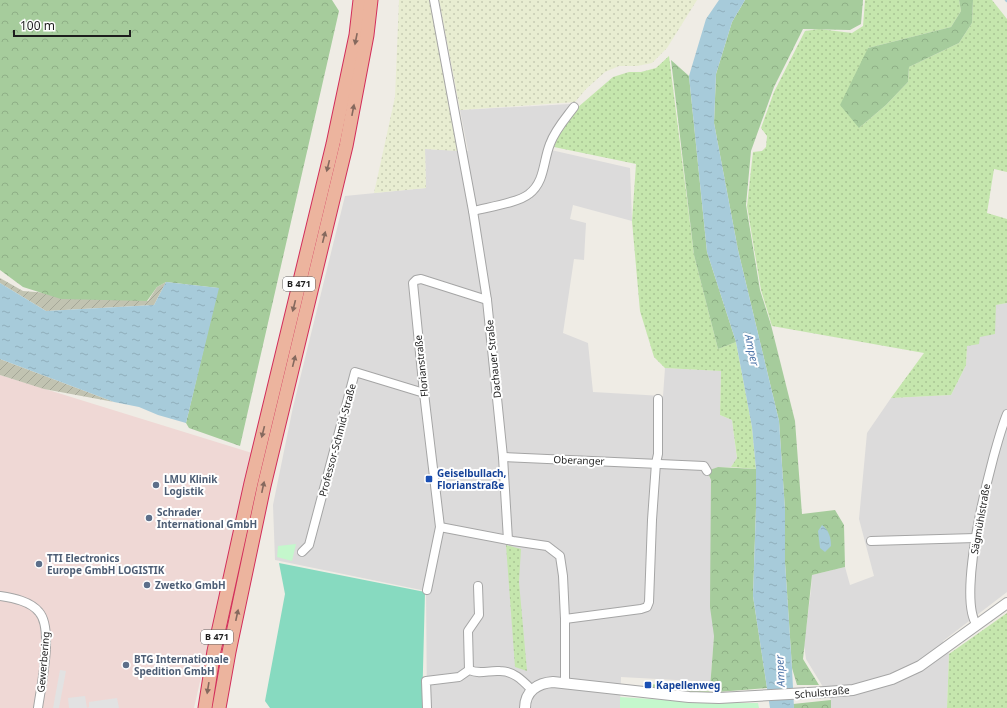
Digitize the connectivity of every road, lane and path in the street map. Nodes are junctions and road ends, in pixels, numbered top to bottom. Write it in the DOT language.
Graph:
graph roads {
  1 [pos="360,0"];
  2 [pos="371,0"];
  3 [pos="434,0"];
  4 [pos="574,107"];
  5 [pos="473,211"];
  6 [pos="487,300"];
  7 [pos="424,393"];
  8 [pos="658,399"];
  9 [pos="1007,414"];
  10 [pos="503,457"];
  11 [pos="656,463"];
  12 [pos="707,471"];
  13 [pos="440,527"];
  14 [pos="976,538"];
  15 [pos="508,540"];
  16 [pos="871,541"];
  17 [pos="302,552"];
  18 [pos="478,586"];
  19 [pos="426,590"];
  20 [pos="0,596"];
  21 [pos="1007,603"];
  22 [pos="565,619"];
  23 [pos="977,625"];
  24 [pos="469,670"];
  25 [pos="565,683"];
  26 [pos="532,690"];
  27 [pos="525,705"];
  28 [pos="38,708"];
  29 [pos="205,708"];
  30 [pos="219,708"];
  31 [pos="426,708"];
  1 -- 29 [label="highway, B 471, one-way"];
  30 -- 2 [label="highway, B 471, one-way"];
  3 -- 5 [label="street, Dachauer Straße"];
  4 -- 5 [label="street"];
  5 -- 6 [label="street, Dachauer Straße"];
  6 -- 7 [label="street, Florianstraße"];
  6 -- 10 [label="street, Dachauer Straße"];
  7 -- 13 [label="street, Florianstraße"];
  7 -- 17 [label="street, Professor-Schmid-Straße"];
  8 -- 11 [label="street"];
  9 -- 14 [label="street, Sägmühlstraße"];
  10 -- 11 [label="street, Oberanger"];
  10 -- 15 [label="street, Dachauer Straße"];
  11 -- 12 [label="street, Oberanger"];
  11 -- 22 [label="street"];
  13 -- 15 [label="street"];
  13 -- 19 [label="street, Florianstraße"];
  14 -- 16 [label="street"];
  14 -- 23 [label="street, Sägmühlstraße"];
  15 -- 22 [label="street"];
  18 -- 24 [label="street"];
  20 -- 28 [label="street, Gewerbering"];
  21 -- 23 [label="street, Schulstraße"];
  22 -- 25 [label="street"];
  23 -- 25 [label="street, Schulstraße"];
  24 -- 26 [label="street"];
  24 -- 31 [label="street"];
  25 -- 26 [label="street, Schulstraße"];
  26 -- 27 [label="street"];
}
